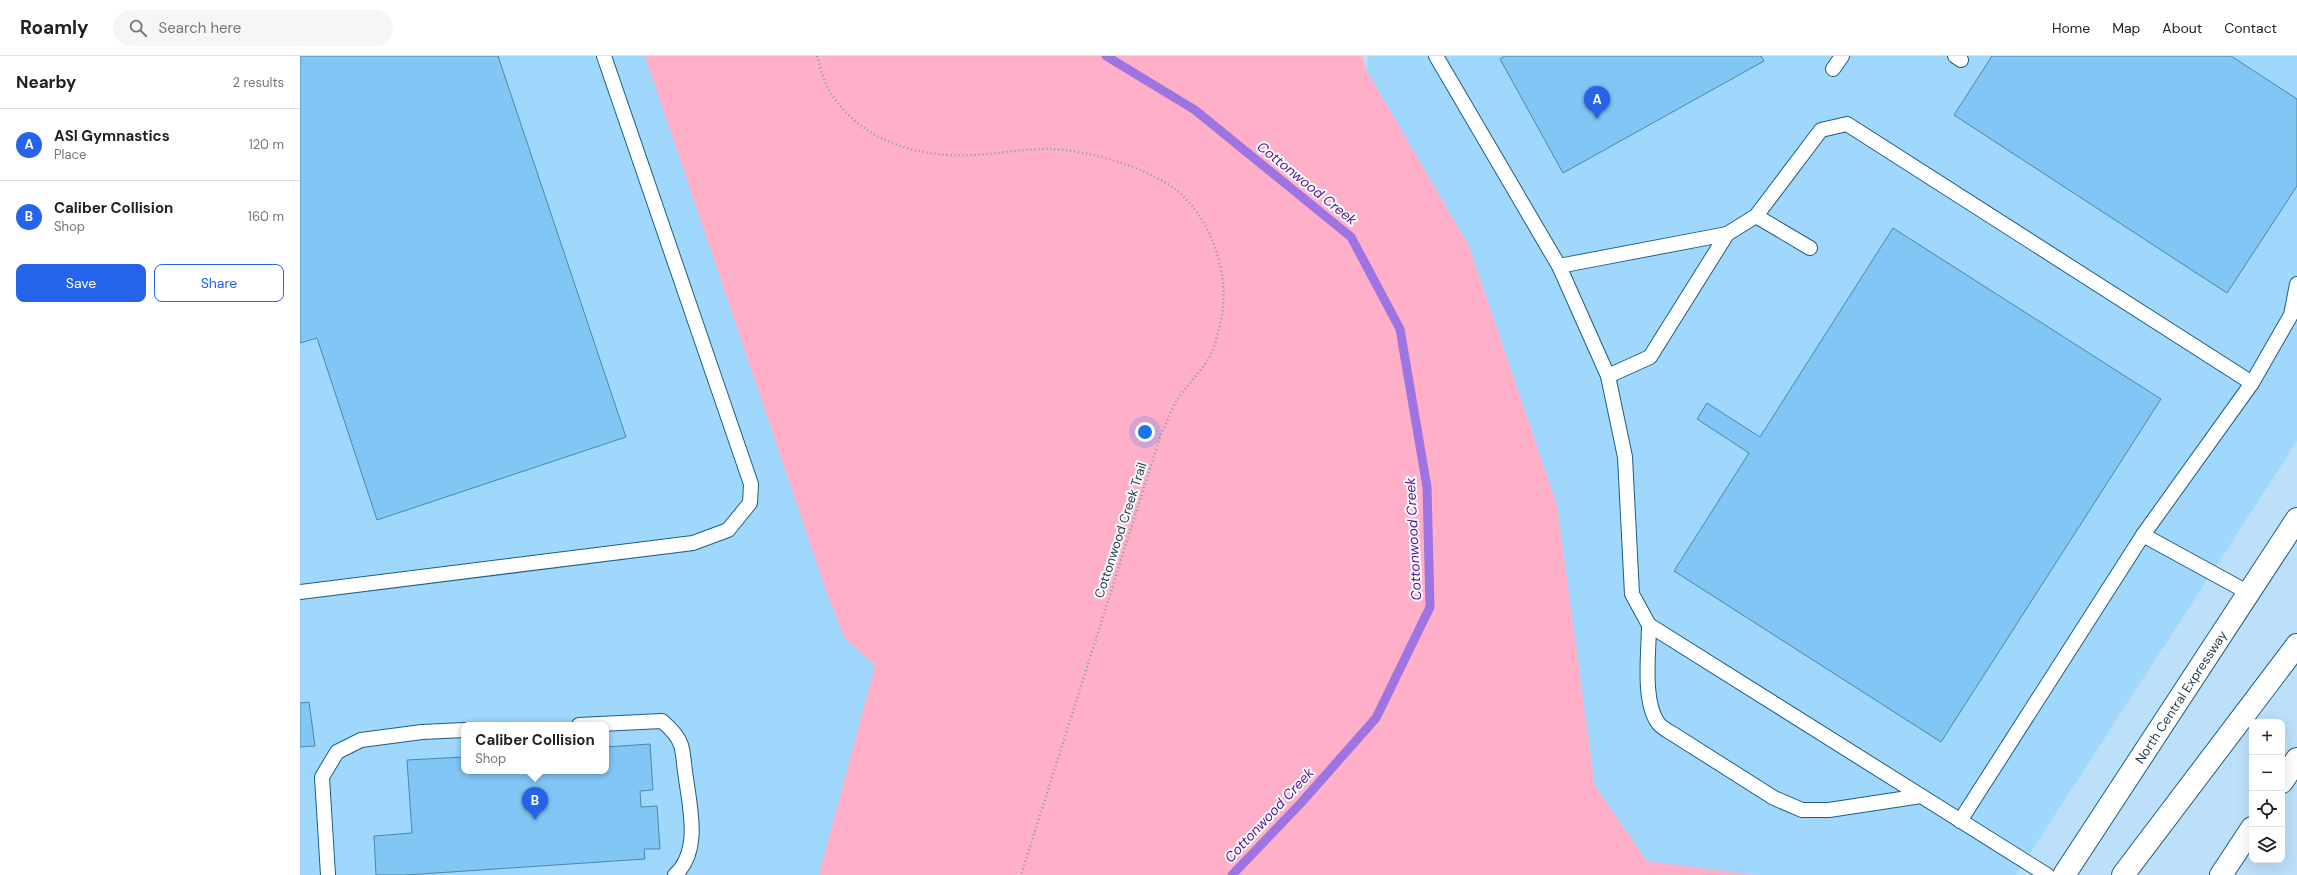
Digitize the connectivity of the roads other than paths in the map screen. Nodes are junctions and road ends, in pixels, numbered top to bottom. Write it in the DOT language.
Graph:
graph roads {
  1 [pos="604,56"];
  2 [pos="1436,56"];
  3 [pos="1842,56"];
  4 [pos="1834,69"];
  5 [pos="1756,216"];
  6 [pos="1727,234"];
  7 [pos="1810,248"];
  8 [pos="1559,266"];
  9 [pos="2297,284"];
  10 [pos="1608,376"];
  11 [pos="2252,383"];
  12 [pos="2297,519"];
  13 [pos="2142,534"];
  14 [pos="300,592"];
  15 [pos="2249,593"];
  16 [pos="1649,625"];
  17 [pos="2297,645"];
  18 [pos="609,724"];
  19 [pos="461,730"];
  20 [pos="2297,758"];
  21 [pos="2285,777"];
  22 [pos="1921,796"];
  23 [pos="1960,821"];
  24 [pos="2249,833"];
  25 [pos="328,875"];
  26 [pos="675,875"];
  27 [pos="2047,875"];
  28 [pos="2064,875"];
  29 [pos="2123,875"];
  30 [pos="2221,875"];
  1 -- 14 [label="lane"];
  2 -- 8 [label="lane"];
  3 -- 4 [label="lane"];
  5 -- 6 [label="lane"];
  5 -- 7 [label="lane"];
  5 -- 11 [label="lane"];
  6 -- 8 [label="lane"];
  6 -- 10 [label="lane"];
  8 -- 10 [label="lane"];
  9 -- 11 [label="lane"];
  10 -- 16 [label="lane"];
  11 -- 13 [label="lane"];
  12 -- 15 [label="main road, North Central Expressway"];
  13 -- 15 [label="lane"];
  13 -- 23 [label="lane"];
  15 -- 28 [label="main road, North Central Expressway"];
  16 -- 22 [label="lane"];
  16 -- 22 [label="lane"];
  17 -- 29 [label="main road"];
  18 -- 26 [label="lane"];
  19 -- 25 [label="lane"];
  20 -- 21 [label="main road"];
  22 -- 23 [label="lane"];
  23 -- 27 [label="lane"];
  24 -- 30 [label="main road"];
}
